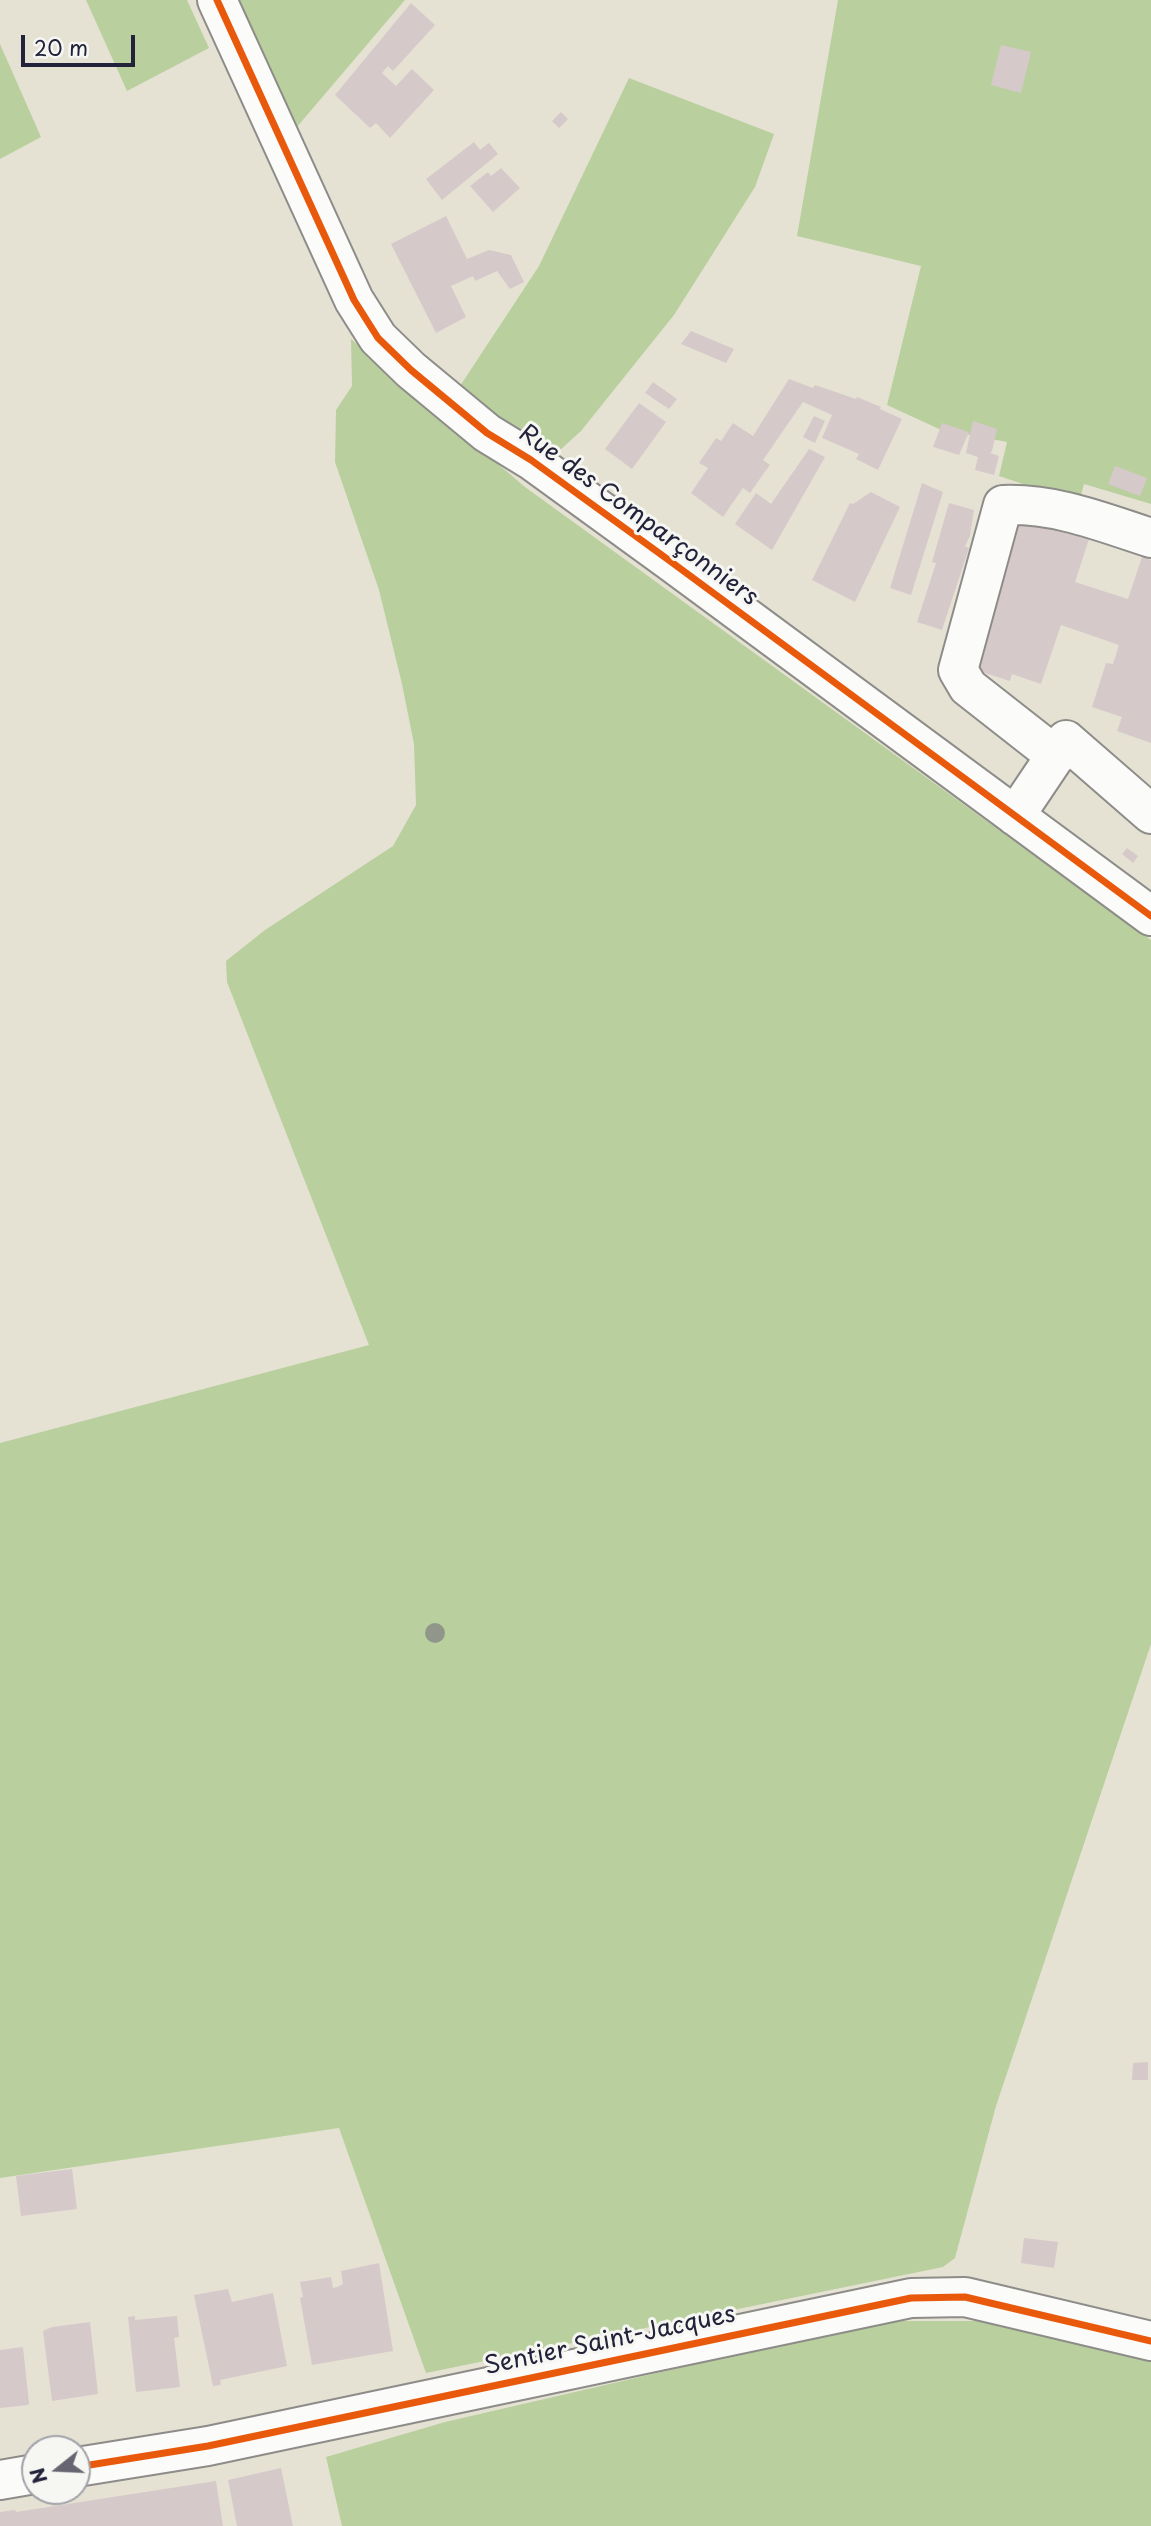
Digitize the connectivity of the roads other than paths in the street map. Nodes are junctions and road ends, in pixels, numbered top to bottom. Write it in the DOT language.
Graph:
graph roads {
  1 [pos="217,0"];
  2 [pos="1151,538"];
  3 [pos="1056,756"];
  4 [pos="1151,814"];
  5 [pos="1015,816"];
  6 [pos="1151,916"];
  7 [pos="1151,2341"];
  8 [pos="91,2466"];
  9 [pos="21,2476"];
  10 [pos="0,2480"];
  1 -- 5 [label="street, Rue des Comparçonniers"];
  2 -- 3 [label="street"];
  3 -- 4 [label="street"];
  3 -- 5 [label="street"];
  5 -- 6 [label="street, Rue des Comparçonniers"];
  7 -- 8 [label="street, Sentier Saint-Jacques"];
  9 -- 10 [label="street"];
}
